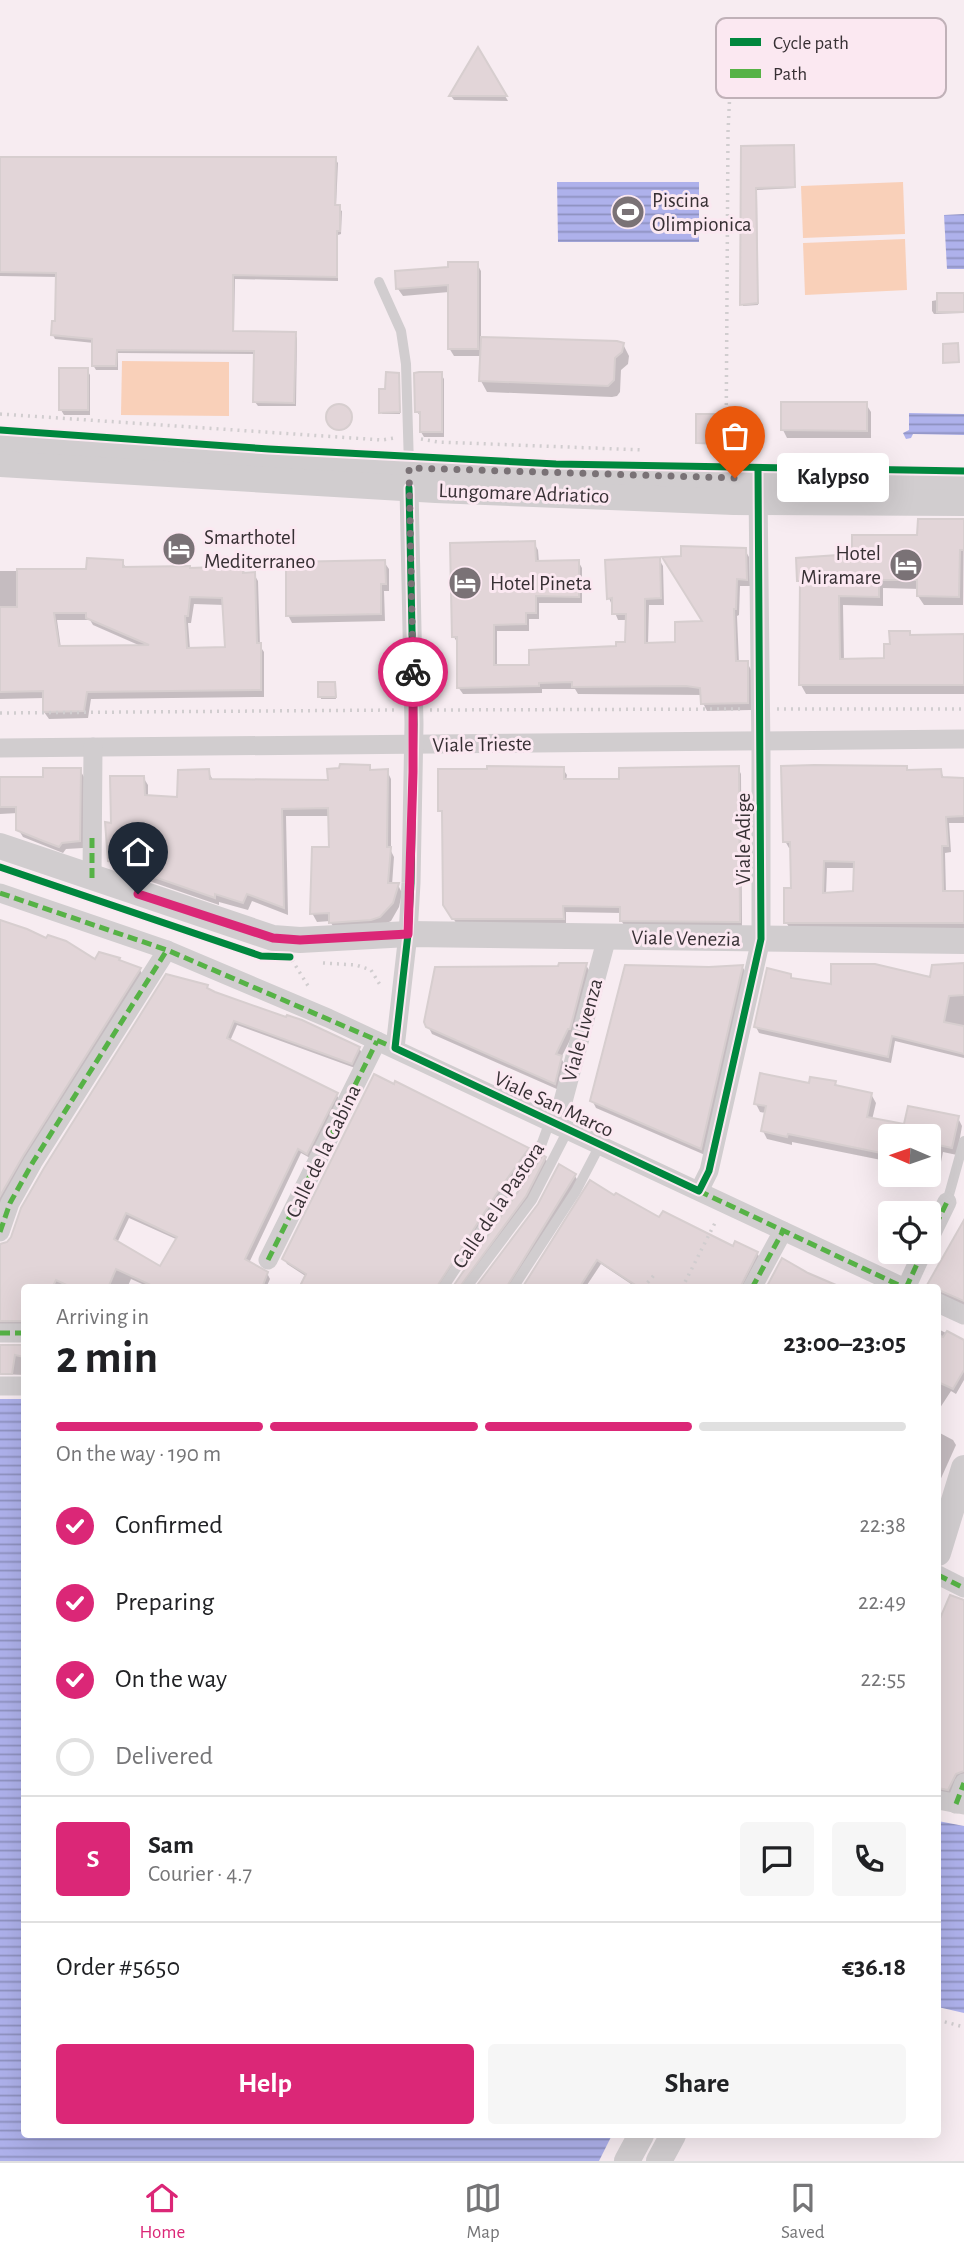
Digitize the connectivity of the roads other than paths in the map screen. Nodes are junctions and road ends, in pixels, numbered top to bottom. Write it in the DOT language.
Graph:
graph roads {
  1 [pos="379,282"];
  2 [pos="0,441"];
  3 [pos="0,464"];
  4 [pos="409,478"];
  5 [pos="964,479"];
  6 [pos="758,490"];
  7 [pos="964,503"];
  8 [pos="964,739"];
  9 [pos="761,740"];
  10 [pos="413,745"];
  11 [pos="93,747"];
  12 [pos="0,748"];
  13 [pos="0,846"];
  14 [pos="92,878"];
  15 [pos="0,893"];
  16 [pos="408,934"];
  17 [pos="607,937"];
  18 [pos="761,939"];
  19 [pos="964,941"];
  20 [pos="167,950"];
  21 [pos="386,1044"];
  22 [pos="559,1125"];
  23 [pos="964,1141"];
  24 [pos="600,1145"];
  25 [pos="699,1191"];
  26 [pos="947,1202"];
  27 [pos="941,1214"];
  28 [pos="783,1231"];
  29 [pos="0,1232"];
  30 [pos="268,1260"];
  31 [pos="917,1264"];
  32 [pos="446,1284"];
  33 [pos="469,1284"];
  34 [pos="516,1284"];
  35 [pos="754,1284"];
  36 [pos="896,1284"];
  37 [pos="907,1284"];
  38 [pos="941,1304"];
  39 [pos="964,1315"];
  40 [pos="21,1332"];
  41 [pos="0,1333"];
  42 [pos="0,1386"];
  43 [pos="21,1386"];
  44 [pos="964,1468"];
  45 [pos="941,1543"];
  46 [pos="941,1576"];
  47 [pos="964,1588"];
  48 [pos="964,1783"];
  49 [pos="953,1803"];
  50 [pos="639,2138"];
  51 [pos="671,2138"];
  52 [pos="627,2161"];
  53 [pos="659,2161"];
  1 -- 4 [label="lane"];
  2 -- 4 [label="street, Lungomare Adriatico"];
  3 -- 4 [label="street, Lungomare Adriatico"];
  4 -- 6 [label="street, Lungomare Adriatico"];
  4 -- 10 [label="street, Calle de la Gabina"];
  5 -- 6 [label="street, Lungomare Adriatico"];
  6 -- 7 [label="street, Lungomare Adriatico"];
  6 -- 9 [label="street, Viale Adige"];
  8 -- 9 [label="street, Viale Trieste"];
  9 -- 10 [label="street, Viale Trieste"];
  9 -- 18 [label="street, Viale Adige"];
  10 -- 11 [label="street, Viale Trieste"];
  10 -- 16 [label="street, Calle de la Gabina"];
  11 -- 12 [label="street, Viale Trieste"];
  11 -- 14 [label="street"];
  13 -- 14 [label="street"];
  14 -- 16 [label="street"];
  15 -- 20 [label="street, Viale San Marco"];
  16 -- 17 [label="street, Viale Venezia"];
  16 -- 21 [label="street, Calle de la Gabina"];
  17 -- 18 [label="street, Viale Venezia"];
  17 -- 22 [label="street, Viale Livenza"];
  18 -- 19 [label="street, Viale Venezia"];
  18 -- 25 [label="street, Viale Adige"];
  20 -- 21 [label="street, Viale San Marco"];
  20 -- 29 [label="street"];
  21 -- 22 [label="street, Viale San Marco"];
  21 -- 30 [label="street, Calle de la Gabina"];
  22 -- 24 [label="street, Viale San Marco"];
  22 -- 32 [label="lane, Calle de la Pastora"];
  22 -- 33 [label="lane"];
  23 -- 26 [label="lane"];
  24 -- 25 [label="street, Viale San Marco"];
  24 -- 34 [label="lane, Viale San Marco"];
  25 -- 28 [label="street, Viale San Marco"];
  26 -- 27 [label="street"];
  28 -- 35 [label="street"];
  28 -- 36 [label="street, Viale San Marco"];
  31 -- 37 [label="street"];
  38 -- 39 [label="street"];
  40 -- 41 [label="street"];
  42 -- 43 [label="street"];
  44 -- 45 [label="street"];
  46 -- 47 [label="street"];
  48 -- 49 [label="street"];
  50 -- 52 [label="street"];
  51 -- 53 [label="street"];
}
